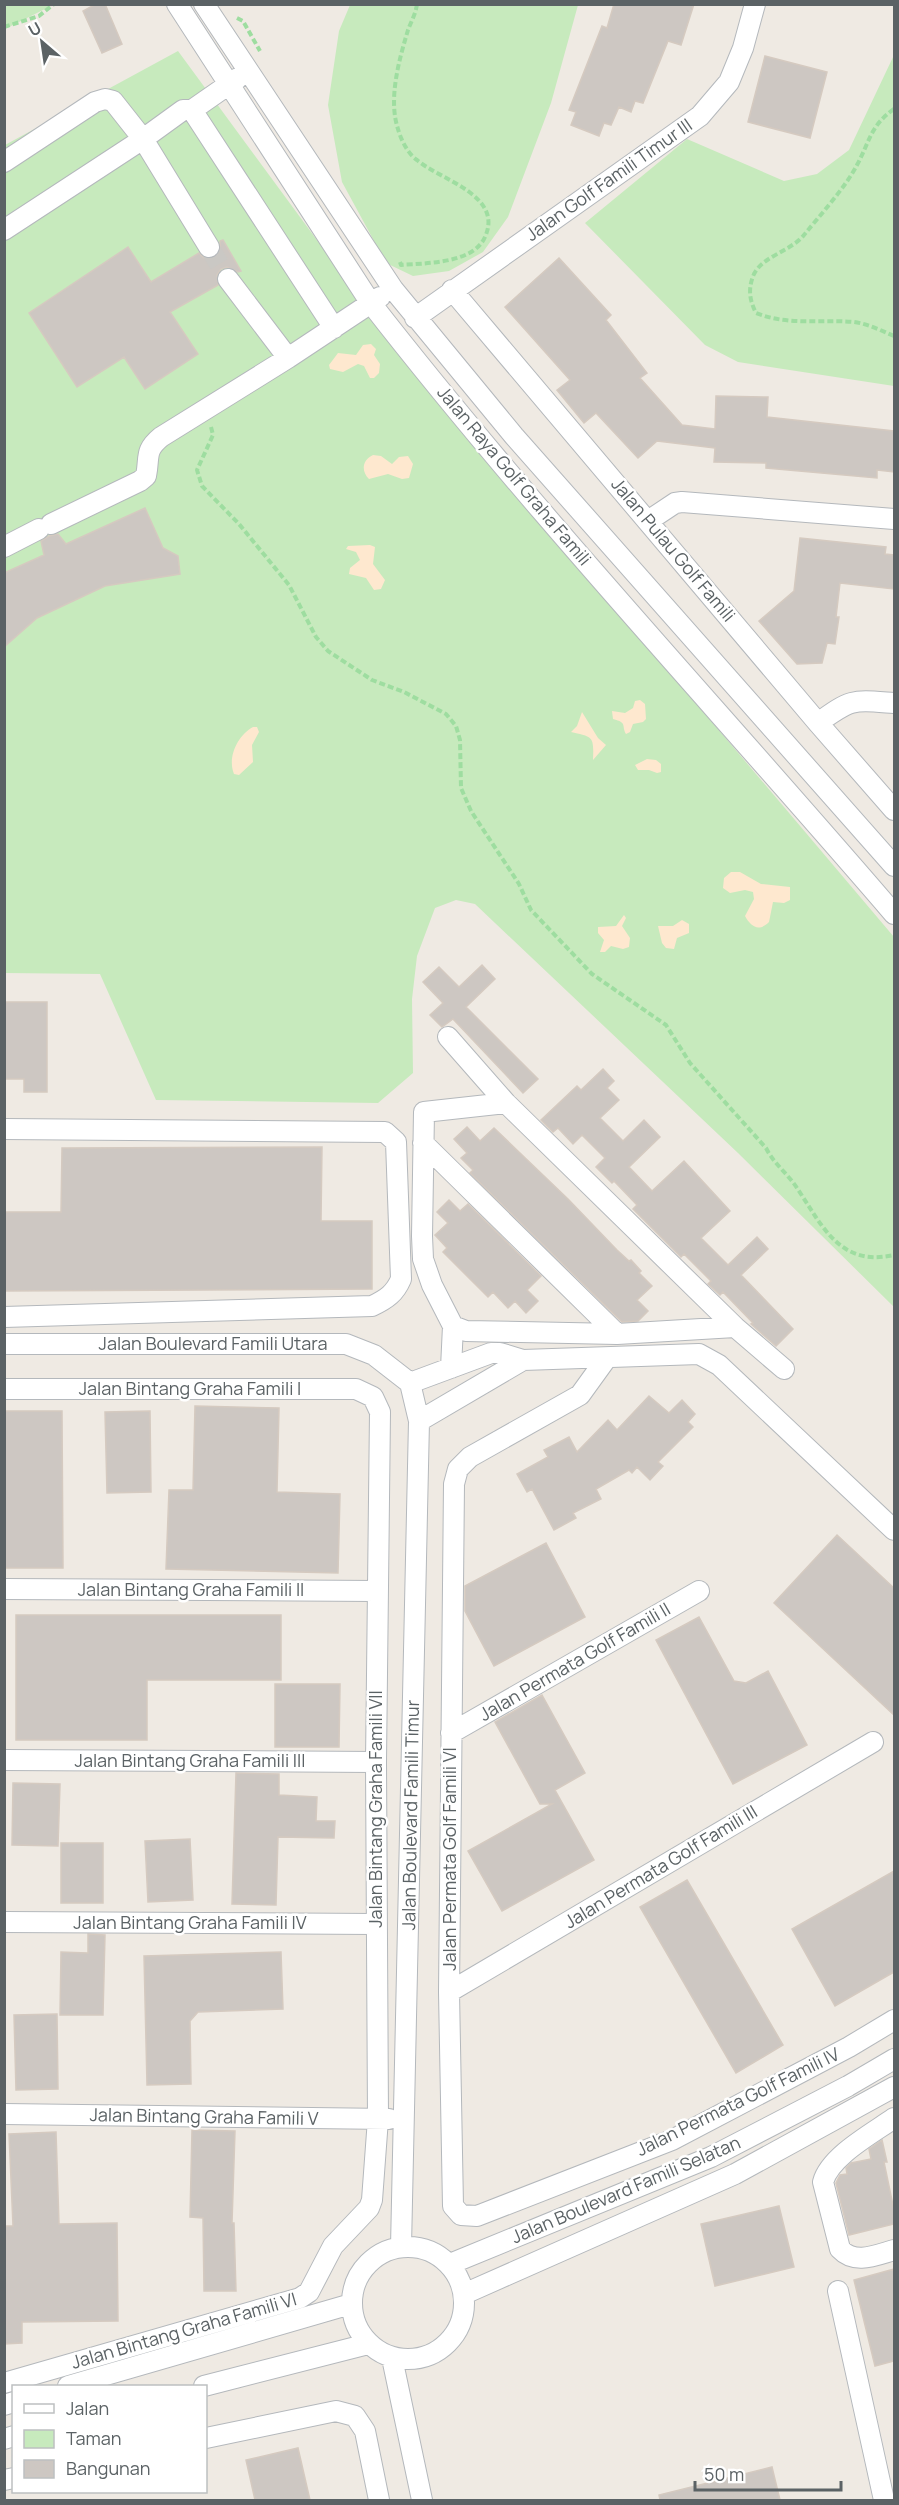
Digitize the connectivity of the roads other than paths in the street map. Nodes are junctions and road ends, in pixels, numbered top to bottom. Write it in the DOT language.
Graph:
graph roads {
  1 [pos="177,4"];
  2 [pos="204,4"];
  3 [pos="755,4"];
  4 [pos="243,63"];
  5 [pos="224,76"];
  6 [pos="192,110"];
  7 [pos="143,139"];
  8 [pos="4,162"];
  9 [pos="4,230"];
  10 [pos="209,247"];
  11 [pos="228,279"];
  12 [pos="393,289"];
  13 [pos="452,290"];
  14 [pos="370,302"];
  15 [pos="415,318"];
  16 [pos="334,328"];
  17 [pos="288,358"];
  18 [pos="514,436"];
  19 [pos="491,452"];
  20 [pos="894,519"];
  21 [pos="648,521"];
  22 [pos="4,547"];
  23 [pos="894,703"];
  24 [pos="818,723"];
  25 [pos="894,810"];
  26 [pos="894,866"];
  27 [pos="894,914"];
  28 [pos="448,1037"];
  29 [pos="506,1103"];
  30 [pos="4,1129"];
  31 [pos="423,1143"];
  32 [pos="4,1317"];
  33 [pos="453,1326"];
  34 [pos="735,1327"];
  35 [pos="617,1334"];
  36 [pos="4,1344"];
  37 [pos="606,1359"];
  38 [pos="523,1360"];
  39 [pos="451,1368"];
  40 [pos="784,1369"];
  41 [pos="410,1383"];
  42 [pos="4,1389"];
  43 [pos="373,1397"];
  44 [pos="419,1421"];
  45 [pos="894,1530"];
  46 [pos="4,1589"];
  47 [pos="699,1590"];
  48 [pos="378,1592"];
  49 [pos="451,1733"];
  50 [pos="873,1742"];
  51 [pos="4,1760"];
  52 [pos="375,1762"];
  53 [pos="4,1922"];
  54 [pos="375,1924"];
  55 [pos="449,1992"];
  56 [pos="894,2020"];
  57 [pos="894,2059"];
  58 [pos="894,2087"];
  59 [pos="4,2114"];
  60 [pos="894,2118"];
  61 [pos="378,2119"];
  62 [pos="404,2119"];
  63 [pos="477,2216"];
  64 [pos="360,2218"];
  65 [pos="401,2247"];
  66 [pos="894,2250"];
  67 [pos="450,2265"];
  68 [pos="838,2292"];
  69 [pos="464,2294"];
  70 [pos="351,2304"];
  71 [pos="368,2344"];
  72 [pos="392,2358"];
  73 [pos="4,2384"];
  74 [pos="71,2385"];
  75 [pos="207,2385"];
  76 [pos="207,2438"];
  77 [pos="379,2500"];
  78 [pos="422,2500"];
  79 [pos="884,2500"];
  1 -- 5 [label="street, Jalan Raya Golf Graha Famili"];
  2 -- 4 [label="street, Jalan Raya Golf Graha Famili"];
  3 -- 13 [label="street, Jalan Golf Famili Timur III"];
  4 -- 5 [label="street"];
  4 -- 12 [label="street, Jalan Raya Golf Graha Famili"];
  5 -- 6 [label="street"];
  5 -- 14 [label="street, Jalan Raya Golf Graha Famili"];
  6 -- 7 [label="street"];
  6 -- 16 [label="street"];
  7 -- 8 [label="street"];
  7 -- 9 [label="street"];
  7 -- 10 [label="street"];
  11 -- 17 [label="street"];
  12 -- 14 [label="street"];
  12 -- 15 [label="street, Jalan Raya Golf Graha Famili"];
  13 -- 15 [label="street, Jalan Golf Famili Timur III"];
  13 -- 21 [label="street, Jalan Pulau Golf Famili"];
  14 -- 16 [label="street"];
  14 -- 19 [label="street, Jalan Raya Golf Graha Famili"];
  15 -- 18 [label="street, Jalan Raya Golf Graha Famili"];
  16 -- 17 [label="street"];
  17 -- 22 [label="street"];
  18 -- 19 [label="street"];
  18 -- 26 [label="street, Jalan Raya Golf Graha Famili"];
  19 -- 27 [label="street, Jalan Raya Golf Graha Famili"];
  20 -- 21 [label="street"];
  21 -- 24 [label="street, Jalan Pulau Golf Famili"];
  23 -- 24 [label="street"];
  24 -- 25 [label="street, Jalan Pulau Golf Famili"];
  28 -- 29 [label="street"];
  29 -- 31 [label="street"];
  29 -- 34 [label="street"];
  30 -- 32 [label="street"];
  31 -- 33 [label="street"];
  31 -- 35 [label="street"];
  33 -- 35 [label="street"];
  33 -- 39 [label="street"];
  34 -- 35 [label="street"];
  34 -- 40 [label="street"];
  36 -- 41 [label="street, Jalan Boulevard Famili Utara"];
  37 -- 38 [label="street"];
  37 -- 45 [label="street"];
  37 -- 49 [label="street, Jalan Permata Golf Famili VI"];
  38 -- 39 [label="street"];
  38 -- 44 [label="street"];
  39 -- 41 [label="street"];
  41 -- 44 [label="street, Jalan Boulevard Famili Timur"];
  42 -- 43 [label="street, Jalan Bintang Graha Famili I"];
  43 -- 48 [label="street, Jalan Bintang Graha Famili VII"];
  44 -- 62 [label="street, Jalan Boulevard Famili Timur"];
  46 -- 48 [label="street, Jalan Bintang Graha Famili II"];
  47 -- 49 [label="street, Jalan Permata Golf Famili II"];
  48 -- 52 [label="street, Jalan Bintang Graha Famili VII"];
  49 -- 55 [label="street, Jalan Permata Golf Famili VI"];
  50 -- 55 [label="street, Jalan Permata Golf Famili III"];
  51 -- 52 [label="street, Jalan Bintang Graha Famili III"];
  52 -- 54 [label="street, Jalan Bintang Graha Famili VII"];
  53 -- 54 [label="street, Jalan Bintang Graha Famili IV"];
  54 -- 61 [label="street, Jalan Bintang Graha Famili VII"];
  55 -- 63 [label="street, Jalan Permata Golf Famili VI"];
  56 -- 63 [label="street, Jalan Permata Golf Famili IV"];
  57 -- 67 [label="street, Jalan Boulevard Famili Selatan"];
  58 -- 69 [label="street, Jalan Boulevard Famili Selatan"];
  59 -- 61 [label="street, Jalan Bintang Graha Famili V"];
  60 -- 66 [label="street"];
  61 -- 62 [label="street, Jalan Bintang Graha Famili V"];
  61 -- 64 [label="street, Jalan Bintang Graha Famili VII"];
  62 -- 65 [label="street, Jalan Boulevard Famili Timur"];
  64 -- 73 [label="street, Jalan Bintang Graha Famili VI"];
  65 -- 67 [label="street"];
  65 -- 70 [label="street"];
  67 -- 69 [label="street"];
  68 -- 79 [label="street"];
  69 -- 72 [label="street"];
  70 -- 71 [label="street"];
  70 -- 74 [label="street"];
  71 -- 72 [label="street"];
  71 -- 75 [label="street"];
  72 -- 78 [label="street"];
  76 -- 77 [label="street"];
}
